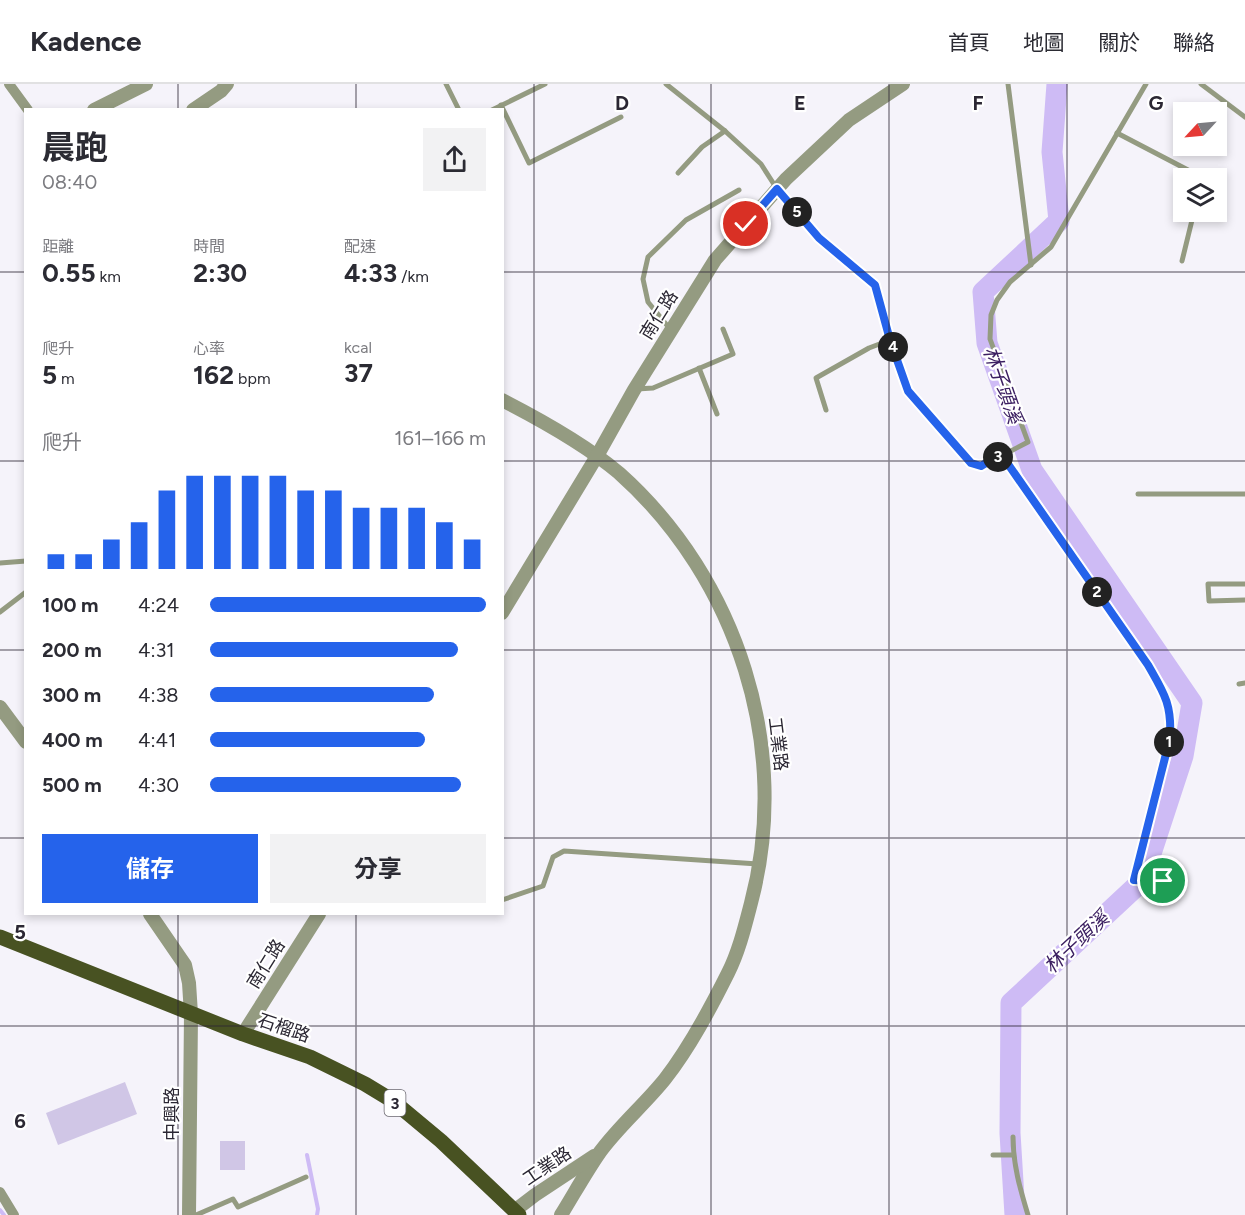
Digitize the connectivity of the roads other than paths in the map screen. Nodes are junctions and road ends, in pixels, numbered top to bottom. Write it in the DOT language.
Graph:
graph roads {
  1 [pos="146,84"];
  2 [pos="227,84"];
  3 [pos="446,84"];
  4 [pos="545,84"];
  5 [pos="666,84"];
  6 [pos="903,84"];
  7 [pos="1008,84"];
  8 [pos="1146,84"];
  9 [pos="1201,84"];
  10 [pos="11,85"];
  11 [pos="501,105"];
  12 [pos="27,108"];
  13 [pos="98,108"];
  14 [pos="197,108"];
  15 [pos="458,108"];
  16 [pos="496,108"];
  17 [pos="502,108"];
  18 [pos="504,111"];
  19 [pos="621,117"];
  20 [pos="1245,117"];
  21 [pos="725,131"];
  22 [pos="1117,133"];
  23 [pos="1184,168"];
  24 [pos="678,173"];
  25 [pos="777,189"];
  26 [pos="739,190"];
  27 [pos="1192,222"];
  28 [pos="1182,261"];
  29 [pos="1031,265"];
  30 [pos="723,329"];
  31 [pos="671,330"];
  32 [pos="890,340"];
  33 [pos="699,368"];
  34 [pos="634,390"];
  35 [pos="504,401"];
  36 [pos="826,410"];
  37 [pos="717,414"];
  38 [pos="1001,454"];
  39 [pos="597,456"];
  40 [pos="1138,494"];
  41 [pos="1245,494"];
  42 [pos="24,561"];
  43 [pos="0,563"];
  44 [pos="1245,584"];
  45 [pos="24,594"];
  46 [pos="1245,600"];
  47 [pos="504,610"];
  48 [pos="0,612"];
  49 [pos="0,707"];
  50 [pos="24,739"];
  51 [pos="760,864"];
  52 [pos="1163,881"];
  53 [pos="504,899"];
  54 [pos="151,915"];
  55 [pos="318,915"];
  56 [pos="0,937"];
  57 [pos="191,1014"];
  58 [pos="243,1034"];
  59 [pos="1013,1137"];
  60 [pos="601,1151"];
  61 [pos="993,1155"];
  62 [pos="1013,1155"];
  63 [pos="306,1177"];
  64 [pos="0,1192"];
  65 [pos="517,1213"];
  66 [pos="14,1215"];
  67 [pos="189,1215"];
  68 [pos="196,1215"];
  69 [pos="561,1215"];
  70 [pos="1028,1215"];
  1 -- 13 [label="street"];
  2 -- 14 [label="street"];
  3 -- 15 [label="lane"];
  4 -- 11 [label="lane"];
  5 -- 21 [label="lane"];
  6 -- 25 [label="street, 南仁路"];
  7 -- 29 [label="lane"];
  8 -- 22 [label="lane"];
  9 -- 20 [label="lane"];
  10 -- 12 [label="street"];
  11 -- 16 [label="lane"];
  11 -- 17 [label="lane"];
  18 -- 19 [label="lane"];
  21 -- 24 [label="lane"];
  21 -- 25 [label="lane"];
  22 -- 23 [label="lane"];
  22 -- 29 [label="lane"];
  25 -- 31 [label="street, 南仁路"];
  25 -- 32 [label="lane"];
  26 -- 31 [label="lane"];
  27 -- 28 [label="lane"];
  29 -- 38 [label="lane"];
  30 -- 33 [label="lane"];
  31 -- 34 [label="street, 南仁路"];
  32 -- 36 [label="lane"];
  32 -- 38 [label="lane"];
  33 -- 34 [label="lane"];
  33 -- 37 [label="lane"];
  34 -- 39 [label="street, 南仁路"];
  35 -- 39 [label="street, 工業路"];
  38 -- 52 [label="lane"];
  39 -- 47 [label="street, 南仁路"];
  39 -- 51 [label="street, 工業路"];
  40 -- 41 [label="lane"];
  42 -- 43 [label="lane"];
  44 -- 46 [label="lane"];
  45 -- 48 [label="lane"];
  49 -- 50 [label="street"];
  51 -- 53 [label="lane"];
  51 -- 60 [label="street, 工業路"];
  54 -- 57 [label="street, 中興路"];
  55 -- 58 [label="street, 南仁路"];
  56 -- 57 [label="main road, 石榴路 / 3"];
  57 -- 58 [label="main road, 石榴路 / 3"];
  57 -- 67 [label="street, 中興路"];
  58 -- 65 [label="main road, 石榴路 / 3"];
  59 -- 62 [label="lane"];
  60 -- 65 [label="street, 工業路"];
  60 -- 69 [label="street, 工業路"];
  61 -- 62 [label="lane"];
  62 -- 70 [label="lane"];
  63 -- 68 [label="lane"];
  64 -- 66 [label="street"];
}
